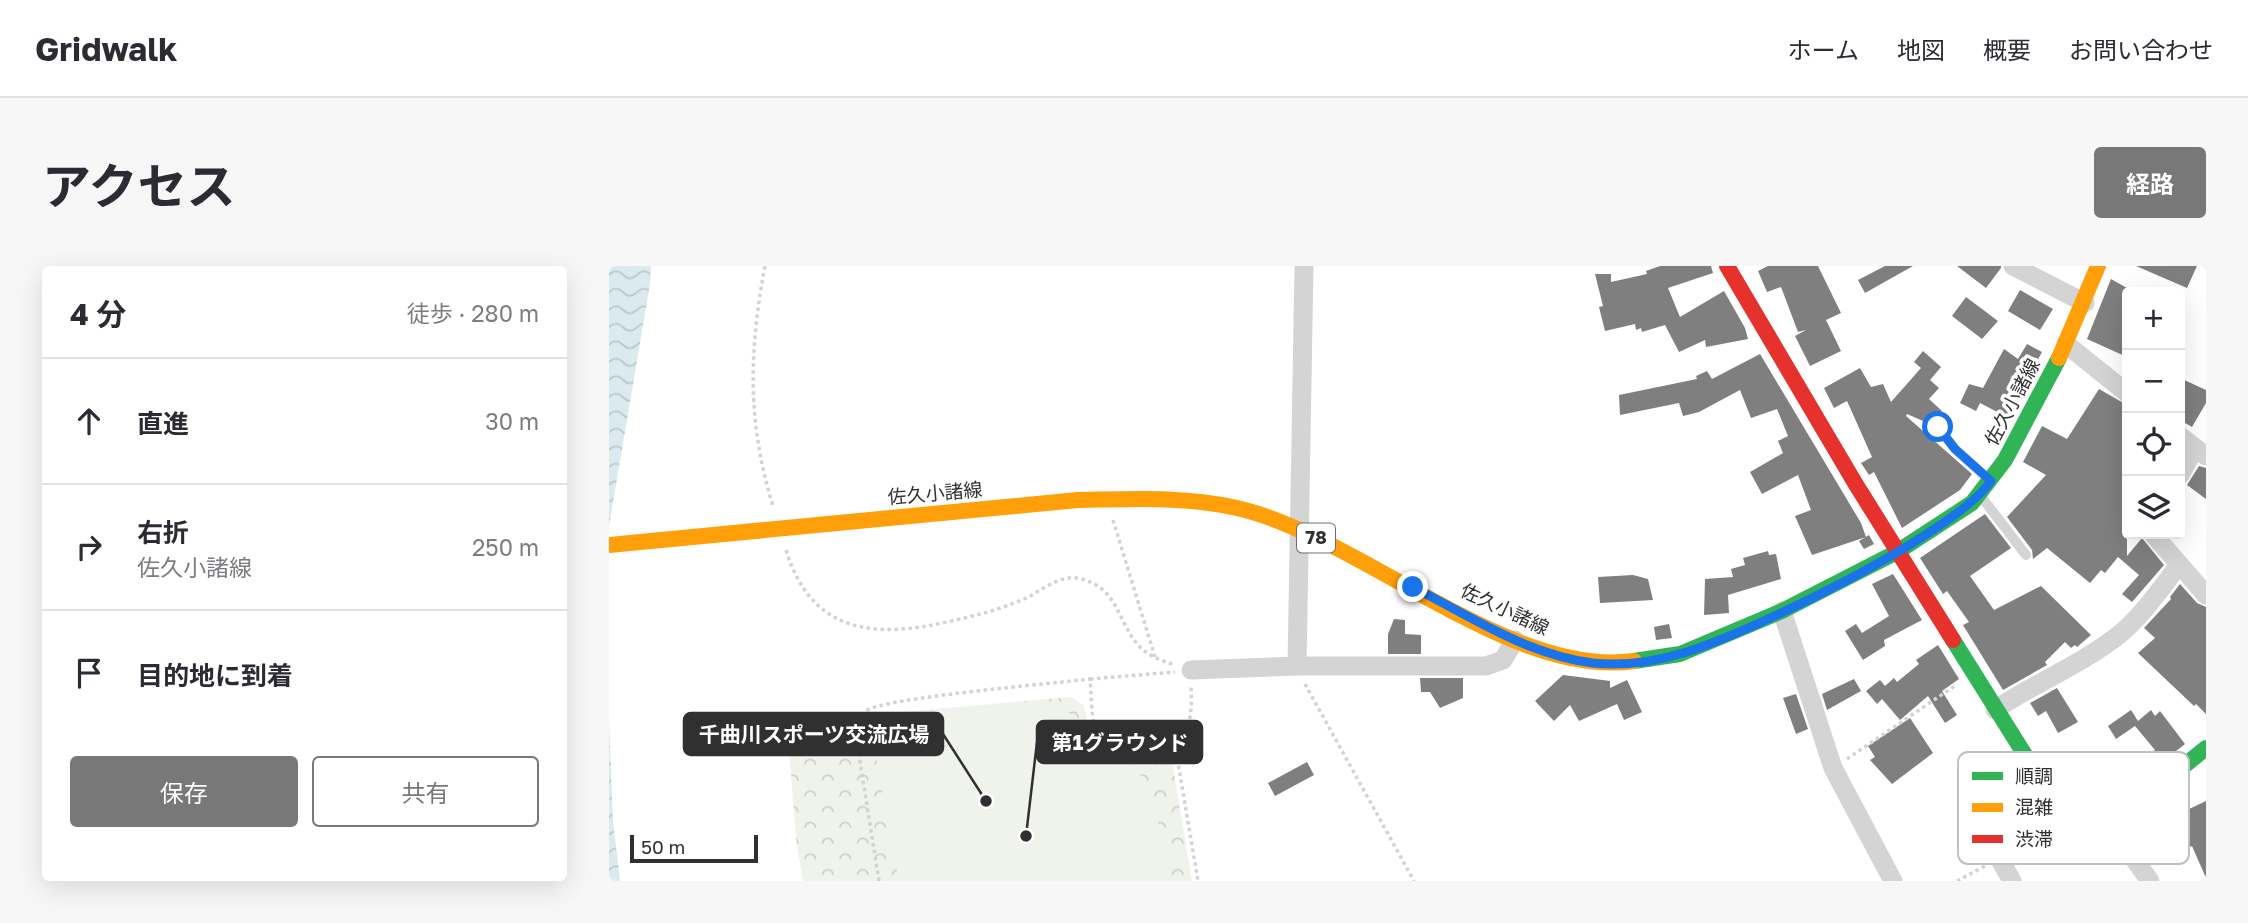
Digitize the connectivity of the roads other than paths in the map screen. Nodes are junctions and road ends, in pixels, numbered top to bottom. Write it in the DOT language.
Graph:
graph roads {
  1 [pos="1304,266"];
  2 [pos="1727,266"];
  3 [pos="2013,266"];
  4 [pos="2098,266"];
  5 [pos="2085,303"];
  6 [pos="2066,344"];
  7 [pos="2122,389"];
  8 [pos="1938,427"];
  9 [pos="2194,447"];
  10 [pos="2185,465"];
  11 [pos="1991,481"];
  12 [pos="1980,495"];
  13 [pos="1298,530"];
  14 [pos="2157,539"];
  15 [pos="609,545"];
  16 [pos="1897,552"];
  17 [pos="2026,555"];
  18 [pos="2179,565"];
  19 [pos="2206,595"];
  20 [pos="1782,611"];
  21 [pos="1515,640"];
  22 [pos="1297,666"];
  23 [pos="1191,670"];
  24 [pos="1995,710"];
  25 [pos="2206,748"];
  26 [pos="2022,752"];
  27 [pos="2189,762"];
  28 [pos="2002,864"];
  29 [pos="2138,864"];
  30 [pos="1893,881"];
  31 [pos="2012,881"];
  32 [pos="2150,881"];
  1 -- 13 [label="street"];
  2 -- 16 [label="main road"];
  3 -- 5 [label="street"];
  4 -- 5 [label="main road, 佐久小諸線 / 78"];
  5 -- 6 [label="main road, 佐久小諸線 / 78"];
  6 -- 7 [label="street"];
  6 -- 11 [label="main road, 佐久小諸線 / 78"];
  8 -- 11 [label="lane"];
  9 -- 10 [label="street"];
  11 -- 12 [label="main road, 佐久小諸線 / 78"];
  12 -- 16 [label="main road, 佐久小諸線 / 78"];
  12 -- 17 [label="lane"];
  13 -- 15 [label="main road, 佐久小諸線 / 78, bridge"];
  13 -- 21 [label="main road, 佐久小諸線 / 78"];
  13 -- 22 [label="street"];
  14 -- 18 [label="street"];
  16 -- 20 [label="main road, 佐久小諸線 / 78"];
  16 -- 24 [label="main road"];
  18 -- 19 [label="street"];
  18 -- 24 [label="street"];
  20 -- 21 [label="main road, 佐久小諸線 / 78"];
  20 -- 30 [label="street"];
  21 -- 22 [label="street"];
  22 -- 23 [label="street"];
  24 -- 26 [label="main road"];
  25 -- 27 [label="main road"];
  28 -- 31 [label="street"];
  29 -- 32 [label="street"];
}
